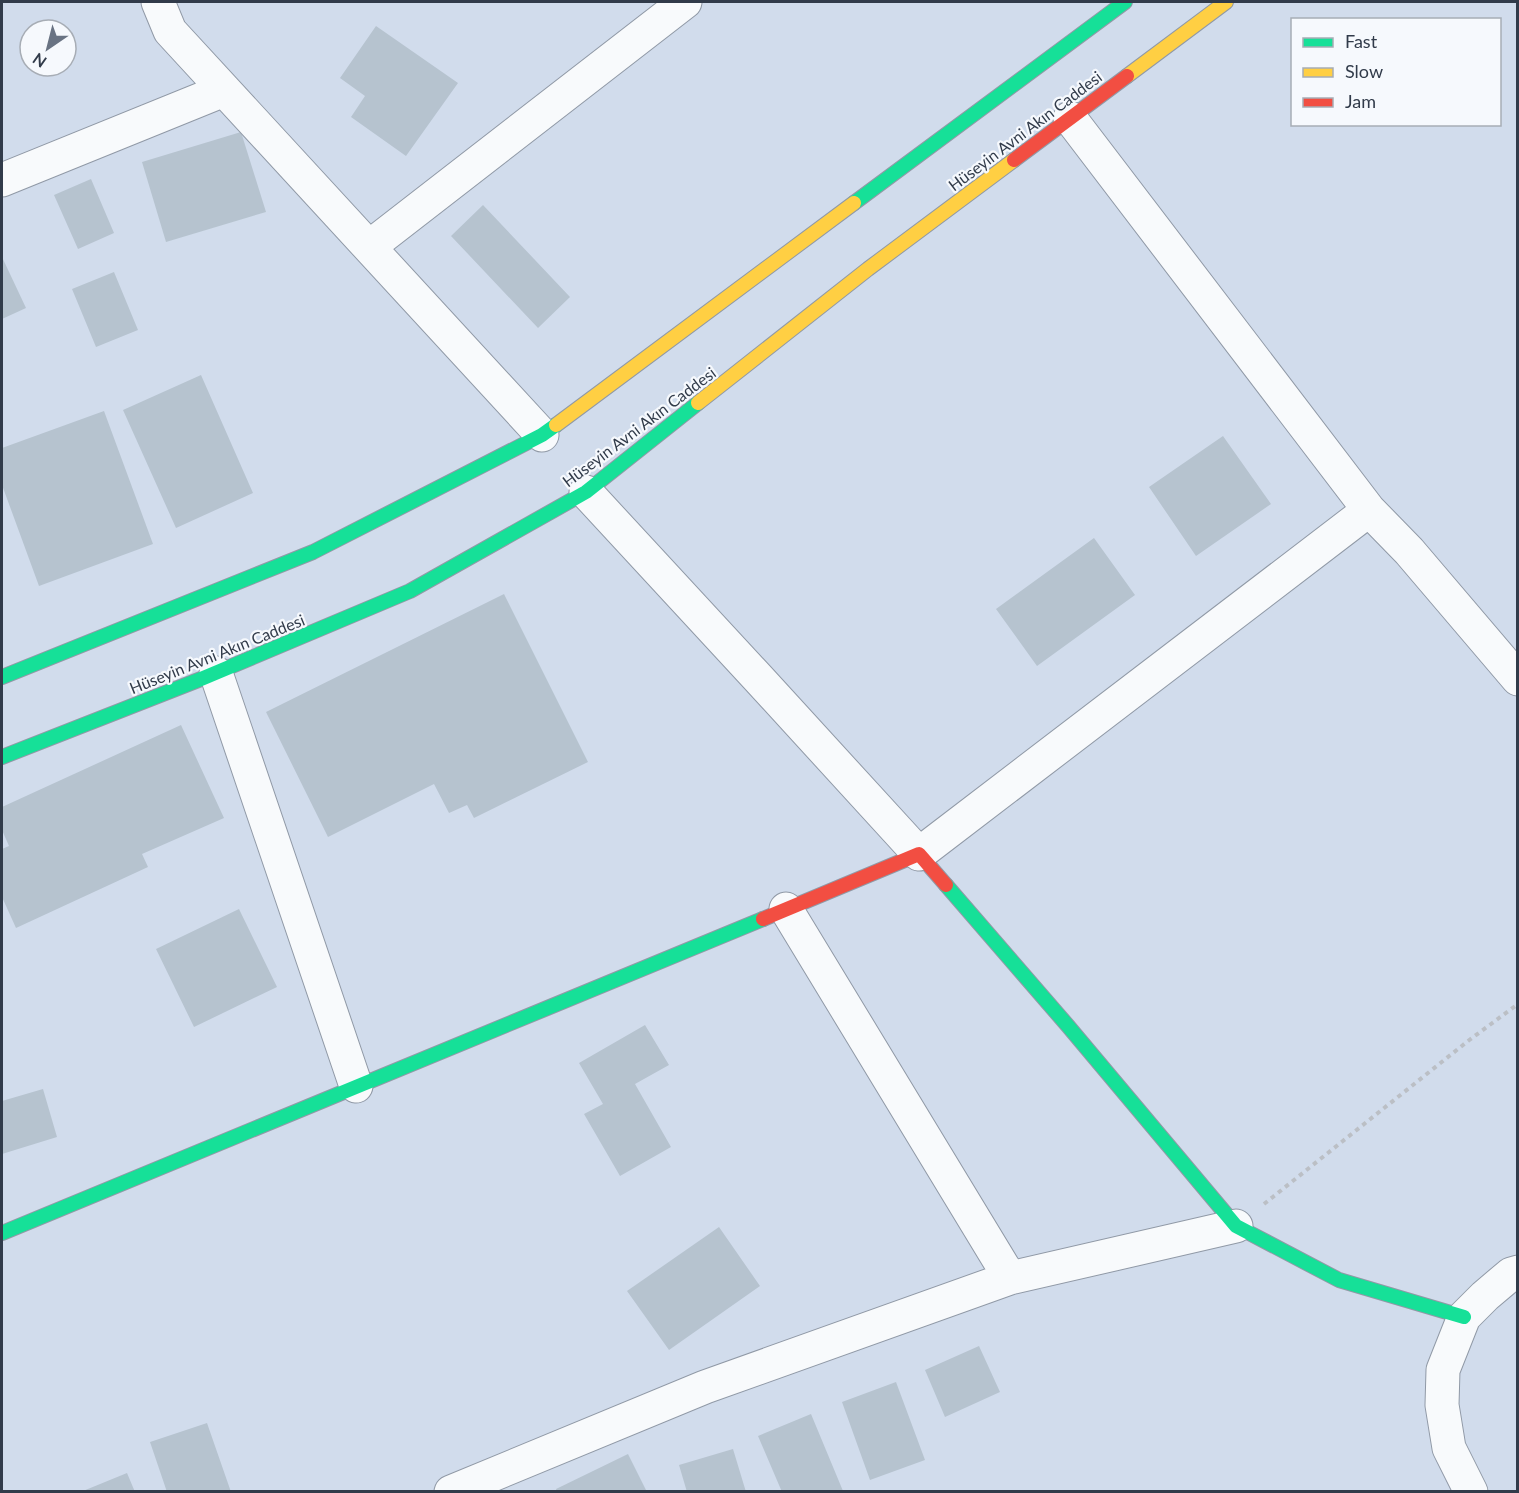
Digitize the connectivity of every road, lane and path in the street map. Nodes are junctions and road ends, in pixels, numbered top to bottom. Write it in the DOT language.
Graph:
graph roads {
  1 [pos="158,2"];
  2 [pos="685,2"];
  3 [pos="1125,2"];
  4 [pos="1226,2"];
  5 [pos="224,90"];
  6 [pos="1070,118"];
  7 [pos="2,180"];
  8 [pos="369,247"];
  9 [pos="542,435"];
  10 [pos="586,492"];
  11 [pos="1369,510"];
  12 [pos="216,673"];
  13 [pos="2,677"];
  14 [pos="1518,679"];
  15 [pos="2,757"];
  16 [pos="919,854"];
  17 [pos="786,909"];
  18 [pos="1518,1004"];
  19 [pos="356,1086"];
  20 [pos="1236,1226"];
  21 [pos="2,1233"];
  22 [pos="1518,1272"];
  23 [pos="1010,1278"];
  24 [pos="1464,1317"];
  25 [pos="492,1484"];
  26 [pos="451,1491"];
  27 [pos="1471,1491"];
  1 -- 5 [label="street"];
  2 -- 8 [label="street"];
  3 -- 9 [label="main road"];
  4 -- 6 [label="main road, Hüseyin Avni Akın Caddesi"];
  5 -- 7 [label="street"];
  5 -- 8 [label="street"];
  6 -- 10 [label="main road, Hüseyin Avni Akın Caddesi"];
  6 -- 11 [label="street"];
  8 -- 9 [label="street"];
  9 -- 13 [label="main road"];
  10 -- 12 [label="main road, Hüseyin Avni Akın Caddesi"];
  10 -- 16 [label="street"];
  11 -- 14 [label="street"];
  11 -- 16 [label="street"];
  12 -- 15 [label="main road, Hüseyin Avni Akın Caddesi"];
  12 -- 19 [label="street"];
  16 -- 17 [label="main road"];
  16 -- 20 [label="main road"];
  17 -- 19 [label="main road"];
  17 -- 23 [label="street"];
  18 -- 20 [label="path"];
  19 -- 21 [label="main road"];
  20 -- 23 [label="street"];
  20 -- 24 [label="main road"];
  22 -- 24 [label="street"];
  23 -- 25 [label="street"];
  24 -- 27 [label="street"];
  25 -- 26 [label="street"];
}
